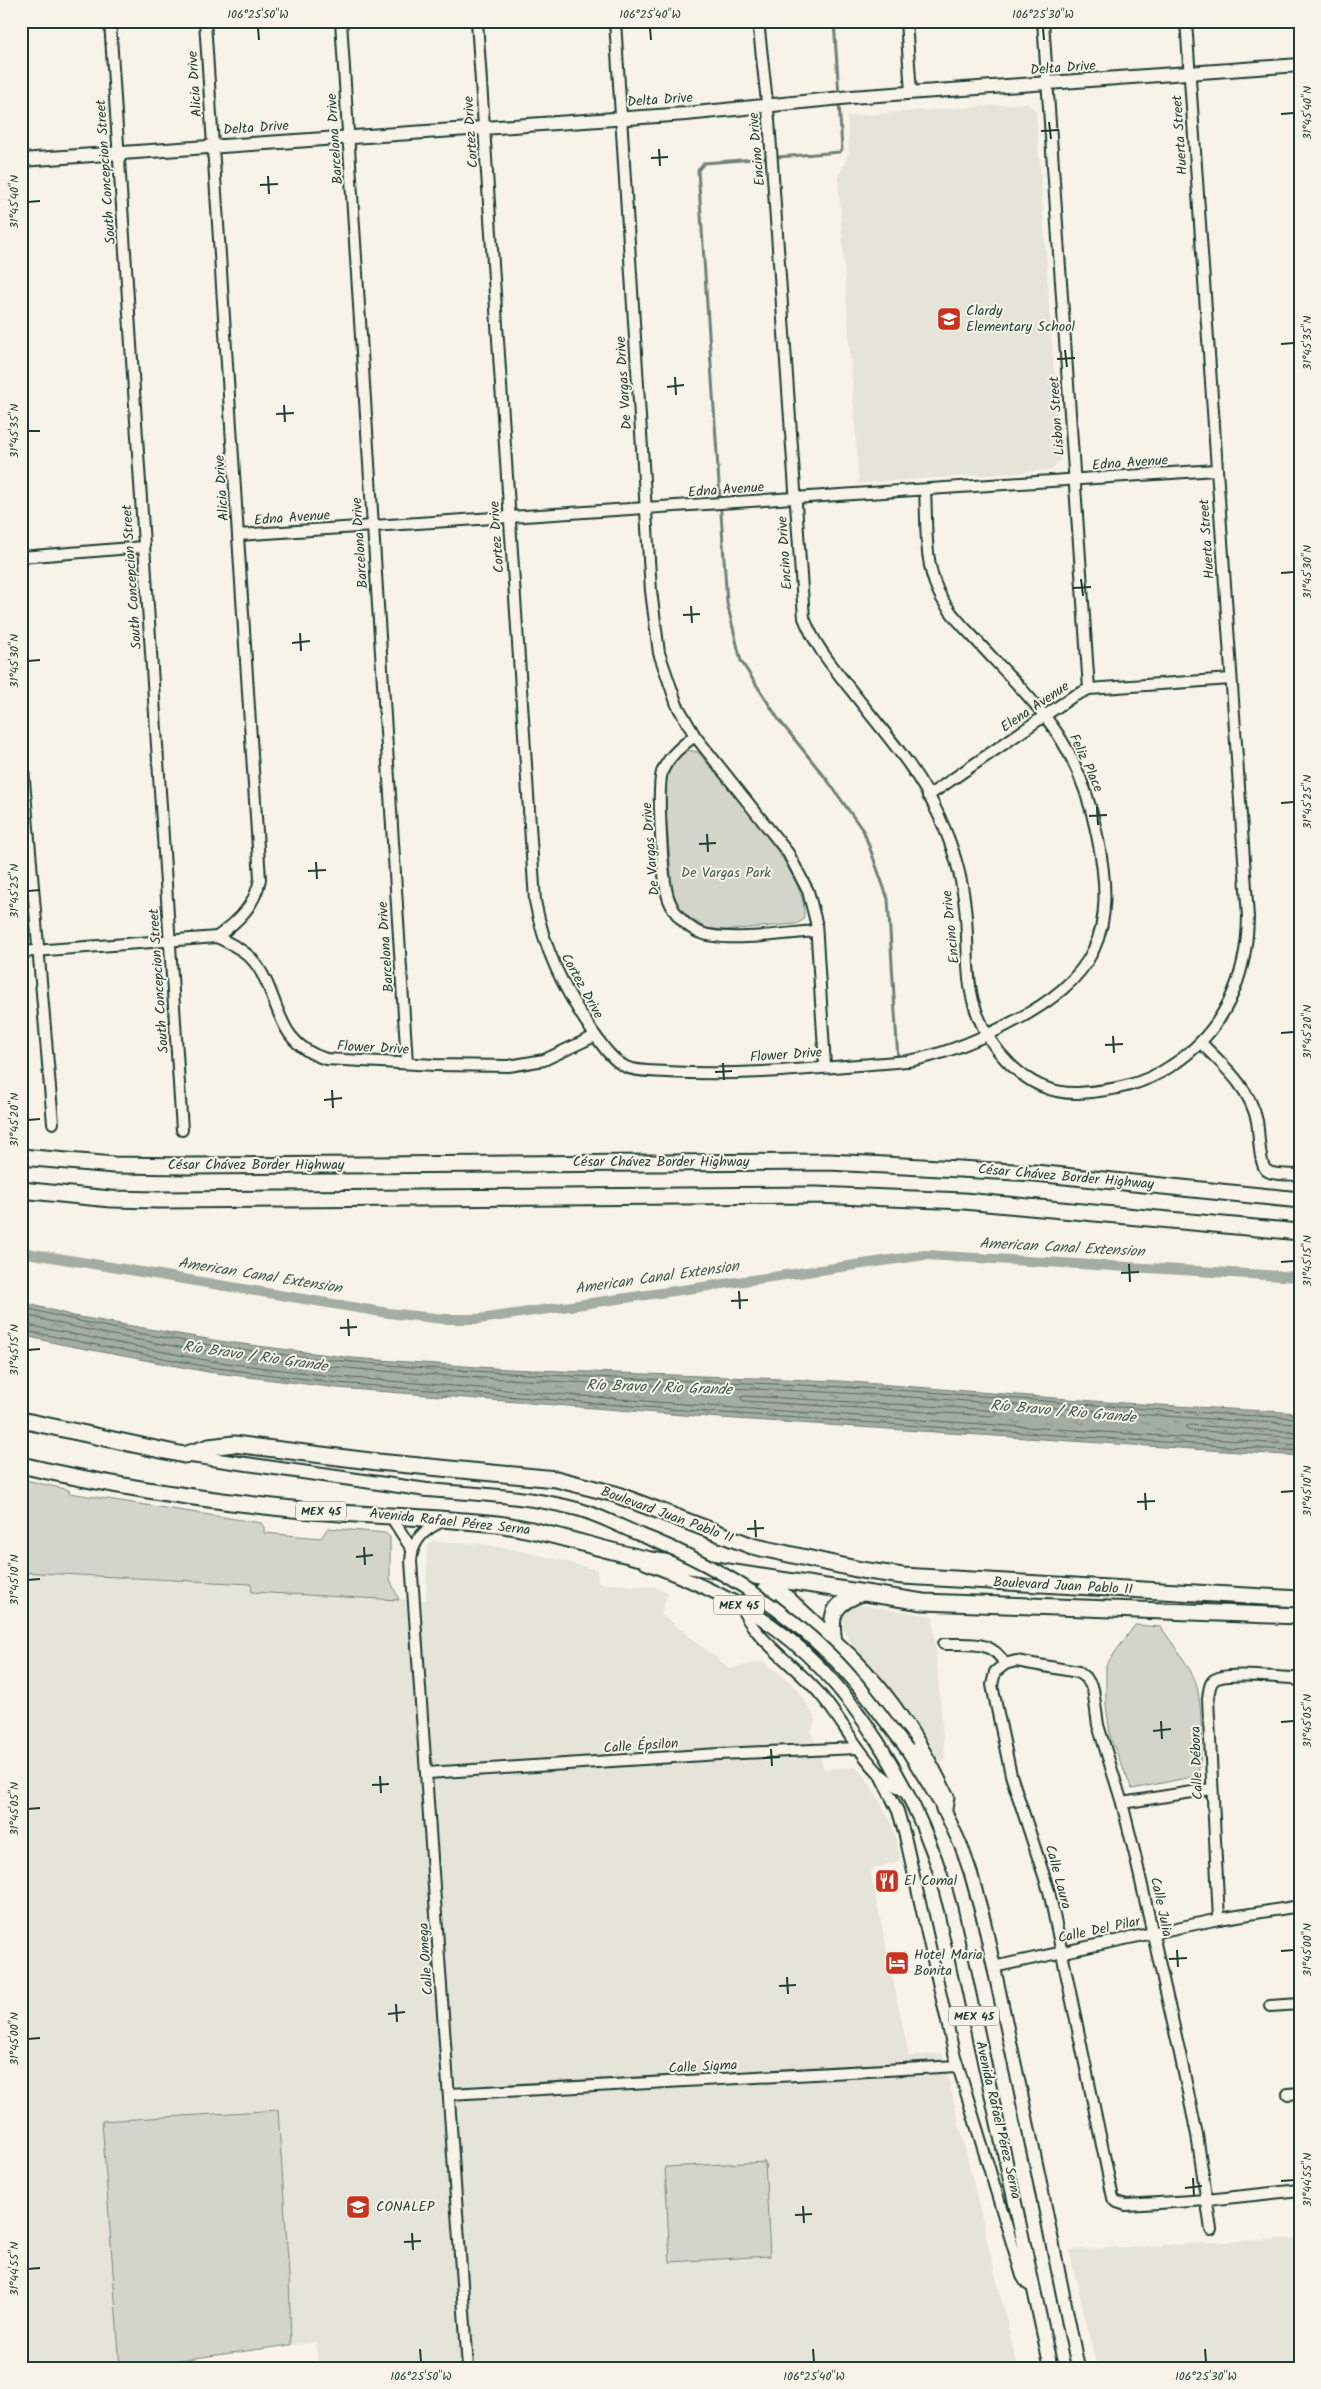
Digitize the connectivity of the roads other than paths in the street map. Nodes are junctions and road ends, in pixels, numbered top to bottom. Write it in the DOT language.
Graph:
graph roads {
  1 [pos="110,21"];
  2 [pos="205,21"];
  3 [pos="341,21"];
  4 [pos="477,21"];
  5 [pos="615,21"];
  6 [pos="758,21"];
  7 [pos="906,21"];
  8 [pos="1043,21"];
  9 [pos="1186,21"];
  10 [pos="1300,65"];
  11 [pos="1190,73"];
  12 [pos="1048,84"];
  13 [pos="910,93"];
  14 [pos="767,104"];
  15 [pos="621,118"];
  16 [pos="485,128"];
  17 [pos="349,137"];
  18 [pos="213,146"];
  19 [pos="119,153"];
  20 [pos="21,160"];
  21 [pos="1216,470"];
  22 [pos="1076,481"];
  23 [pos="925,490"];
  24 [pos="795,499"];
  25 [pos="646,509"];
  26 [pos="510,518"];
  27 [pos="373,526"];
  28 [pos="238,535"];
  29 [pos="143,547"];
  30 [pos="21,557"];
  31 [pos="1231,679"];
  32 [pos="1089,689"];
  33 [pos="1045,717"];
  34 [pos="695,736"];
  35 [pos="21,745"];
  36 [pos="928,796"];
  37 [pos="816,931"];
  38 [pos="217,937"];
  39 [pos="169,940"];
  40 [pos="38,950"];
  41 [pos="21,952"];
  42 [pos="988,1034"];
  43 [pos="596,1036"];
  44 [pos="1201,1044"];
  45 [pos="407,1063"];
  46 [pos="825,1066"];
  47 [pos="53,1123"];
  48 [pos="182,1130"];
  49 [pos="21,1157"];
  50 [pos="1300,1175"];
  51 [pos="21,1190"];
  52 [pos="1300,1200"];
  53 [pos="1300,1232"];
  54 [pos="21,1420"];
  55 [pos="184,1455"];
  56 [pos="21,1465"];
  57 [pos="390,1515"];
  58 [pos="447,1520"];
  59 [pos="411,1548"];
  60 [pos="620,1554"];
  61 [pos="864,1592"];
  62 [pos="1300,1599"];
  63 [pos="741,1606"];
  64 [pos="1300,1616"];
  65 [pos="834,1642"];
  66 [pos="944,1644"];
  67 [pos="1005,1664"];
  68 [pos="1300,1682"];
  69 [pos="858,1748"];
  70 [pos="427,1773"];
  71 [pos="879,1773"];
  72 [pos="1211,1789"];
  73 [pos="907,1794"];
  74 [pos="1122,1803"];
  75 [pos="944,1809"];
  76 [pos="1300,1906"];
  77 [pos="1219,1919"];
  78 [pos="1153,1933"];
  79 [pos="1061,1952"];
  80 [pos="993,1967"];
  81 [pos="1300,2004"];
  82 [pos="1270,2006"];
  83 [pos="958,2066"];
  84 [pos="1300,2093"];
  85 [pos="450,2094"];
  86 [pos="1288,2094"];
  87 [pos="1300,2190"];
  88 [pos="1206,2200"];
  89 [pos="1211,2230"];
  90 [pos="1034,2288"];
  91 [pos="468,2368"];
  92 [pos="1051,2368"];
  93 [pos="1078,2368"];
  1 -- 19 [label="street, South Concepcion Street"];
  2 -- 18 [label="street, Alicia Drive"];
  3 -- 17 [label="street, Barcelona Drive"];
  4 -- 16 [label="street, Cortez Drive"];
  5 -- 15 [label="street, De Vargas Drive"];
  6 -- 14 [label="street, Encino Drive"];
  7 -- 13 [label="street"];
  8 -- 12 [label="street, Lisbon Street"];
  9 -- 11 [label="street, Huerta Street"];
  10 -- 11 [label="main road, Delta Drive"];
  11 -- 12 [label="main road, Delta Drive"];
  11 -- 21 [label="street, Huerta Street"];
  12 -- 13 [label="main road, Delta Drive"];
  12 -- 22 [label="street, Lisbon Street"];
  13 -- 14 [label="main road, Delta Drive"];
  14 -- 15 [label="main road, Delta Drive"];
  14 -- 24 [label="street, Encino Drive"];
  15 -- 16 [label="main road, Delta Drive"];
  15 -- 25 [label="street, De Vargas Drive"];
  16 -- 17 [label="main road, Delta Drive"];
  16 -- 26 [label="street, Cortez Drive"];
  17 -- 18 [label="main road, Delta Drive"];
  17 -- 27 [label="street, Barcelona Drive"];
  18 -- 19 [label="main road, Delta Drive"];
  18 -- 28 [label="street, Alicia Drive"];
  19 -- 20 [label="main road, Delta Drive"];
  19 -- 29 [label="street, South Concepcion Street"];
  21 -- 22 [label="street, Edna Avenue"];
  21 -- 31 [label="street, Huerta Street"];
  22 -- 23 [label="street, Edna Avenue"];
  22 -- 32 [label="street, Lisbon Street"];
  23 -- 24 [label="street, Edna Avenue"];
  23 -- 33 [label="street, Feliz Place"];
  24 -- 25 [label="street, Edna Avenue"];
  24 -- 36 [label="street, Encino Drive"];
  25 -- 26 [label="street, Edna Avenue"];
  25 -- 34 [label="street, De Vargas Drive"];
  26 -- 27 [label="street, Edna Avenue"];
  26 -- 43 [label="street, Cortez Drive"];
  27 -- 28 [label="street, Edna Avenue"];
  27 -- 45 [label="street, Barcelona Drive"];
  28 -- 38 [label="street, Alicia Drive"];
  29 -- 30 [label="street"];
  29 -- 39 [label="street, South Concepcion Street"];
  31 -- 32 [label="street, Elena Avenue"];
  31 -- 44 [label="street, Huerta Street"];
  32 -- 33 [label="street, Elena Avenue"];
  33 -- 36 [label="street, Elena Avenue"];
  33 -- 42 [label="street, Feliz Place"];
  34 -- 37 [label="street, De Vargas Drive"];
  34 -- 37 [label="street, De Vargas Drive"];
  35 -- 40 [label="street"];
  36 -- 42 [label="street, Encino Drive"];
  37 -- 46 [label="street, De Vargas Drive"];
  38 -- 39 [label="street"];
  38 -- 45 [label="street, Flower Drive"];
  39 -- 40 [label="street"];
  39 -- 48 [label="street, South Concepcion Street"];
  40 -- 41 [label="street"];
  40 -- 47 [label="street"];
  42 -- 44 [label="street"];
  42 -- 46 [label="street, Flower Drive"];
  43 -- 45 [label="street, Flower Drive"];
  43 -- 46 [label="street, Flower Drive"];
  44 -- 50 [label="street"];
  49 -- 52 [label="highway, César Chávez Border Highway"];
  51 -- 53 [label="highway"];
  54 -- 55 [label="highway, MEX 45"];
  55 -- 62 [label="highway, Boulevard Juan Pablo II"];
  55 -- 75 [label="main road, Avenida Rafael Pérez Serna / MEX 45, bridge"];
  56 -- 57 [label="highway, Avenida Rafael Pérez Serna / MEX 45"];
  57 -- 58 [label="highway, Avenida Rafael Pérez Serna / MEX 45"];
  57 -- 59 [label="street"];
  58 -- 59 [label="street"];
  58 -- 60 [label="highway, Avenida Rafael Pérez Serna / MEX 45"];
  59 -- 70 [label="street, Calle Omega"];
  60 -- 61 [label="highway, Boulevard Juan Pablo II"];
  60 -- 63 [label="main road, Avenida Rafael Pérez Serna / MEX 45"];
  61 -- 64 [label="highway, Boulevard Juan Pablo II"];
  61 -- 65 [label="highway"];
  63 -- 65 [label="highway"];
  63 -- 69 [label="street"];
  63 -- 73 [label="main road, Avenida Rafael Pérez Serna / MEX 45"];
  65 -- 75 [label="highway"];
  66 -- 67 [label="street"];
  67 -- 74 [label="street, Calle Julia"];
  67 -- 79 [label="street, Calle Laura"];
  68 -- 72 [label="street, Calle Débora"];
  69 -- 70 [label="street, Calle Épsilon"];
  69 -- 71 [label="street"];
  70 -- 85 [label="street, Calle Omega"];
  71 -- 73 [label="street"];
  71 -- 83 [label="street"];
  72 -- 74 [label="street"];
  72 -- 77 [label="street, Calle Débora"];
  73 -- 90 [label="main road, Avenida Rafael Pérez Serna / MEX 45"];
  74 -- 78 [label="street, Calle Julia"];
  75 -- 80 [label="main road, Avenida Rafael Pérez Serna / MEX 45"];
  76 -- 77 [label="street, Calle Del Pilar"];
  77 -- 78 [label="street, Calle Del Pilar"];
  78 -- 79 [label="street, Calle Del Pilar"];
  78 -- 88 [label="street, Calle Julia"];
  79 -- 80 [label="street, Calle Del Pilar"];
  79 -- 88 [label="street, Calle Laura"];
  80 -- 93 [label="main road, Avenida Rafael Pérez Serna / MEX 45"];
  81 -- 82 [label="street"];
  83 -- 85 [label="street, Calle Sigma"];
  83 -- 90 [label="street"];
  84 -- 86 [label="street"];
  85 -- 91 [label="street, Calle Omega"];
  87 -- 88 [label="street"];
  88 -- 89 [label="street, Calle Julia"];
  90 -- 92 [label="main road, Avenida Rafael Pérez Serna / MEX 45"];
}
